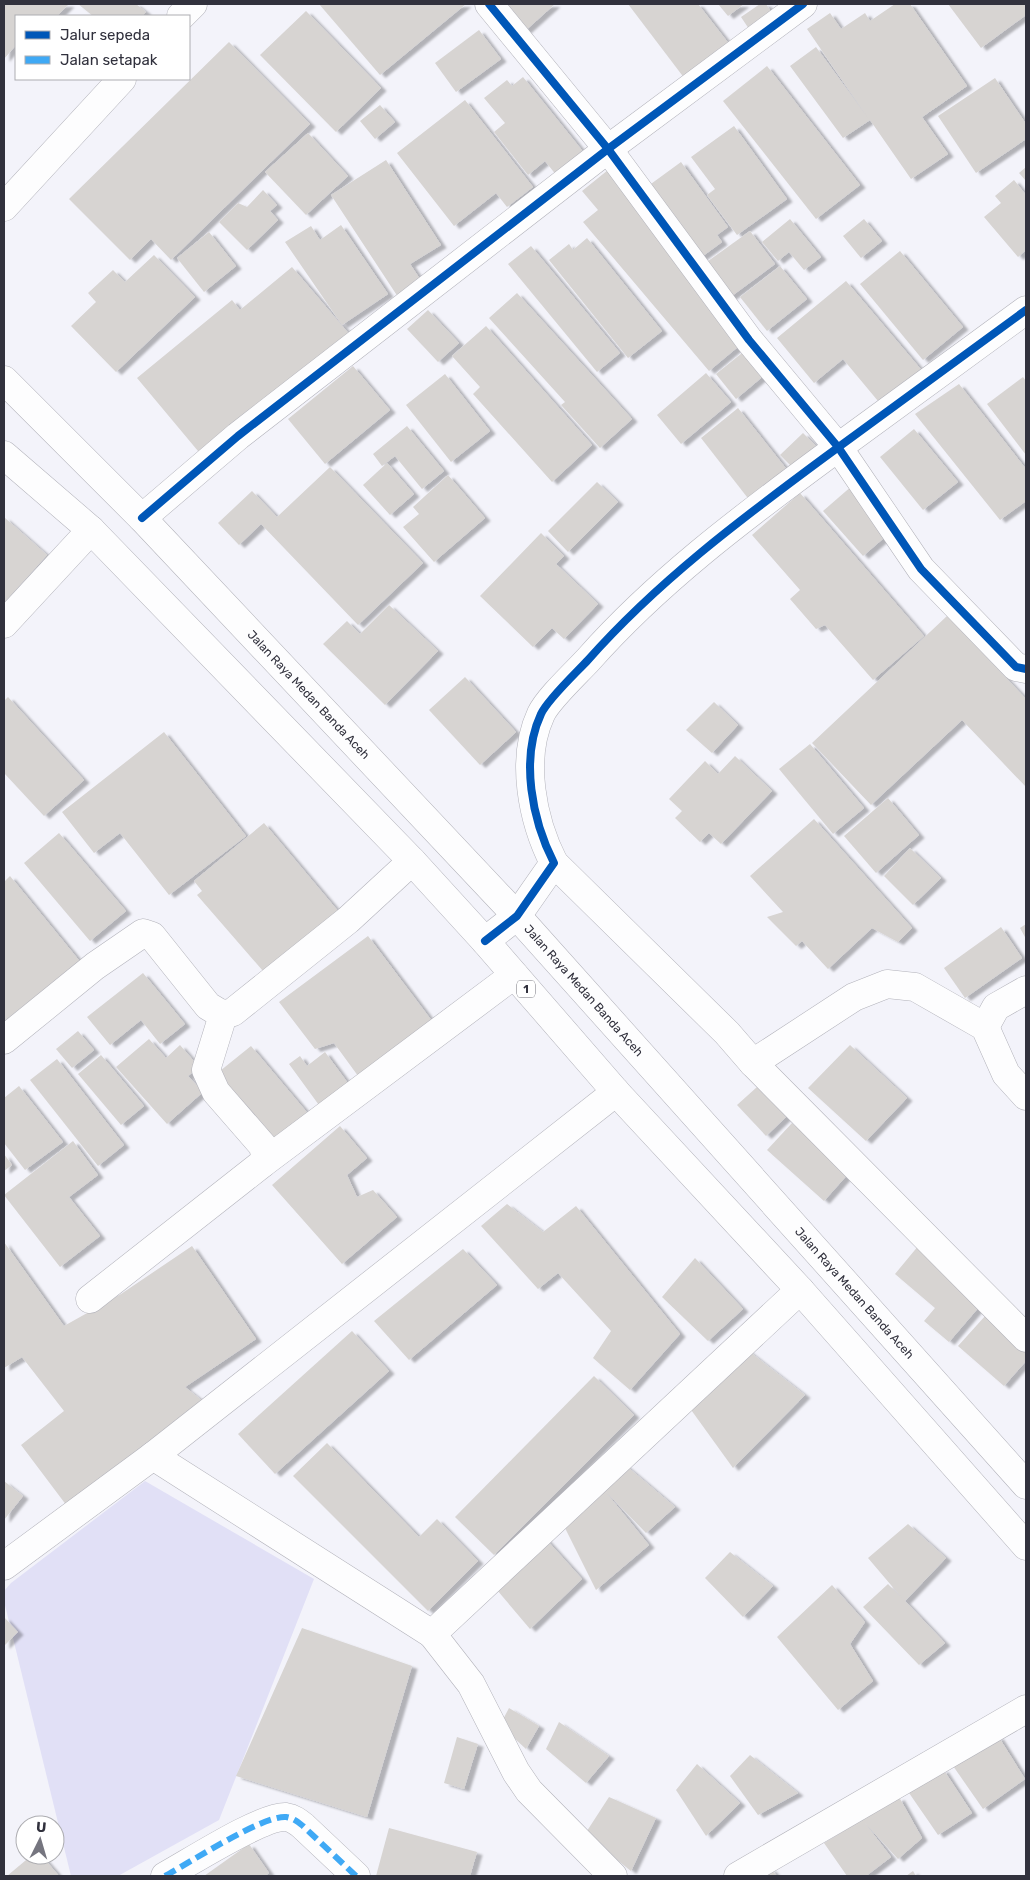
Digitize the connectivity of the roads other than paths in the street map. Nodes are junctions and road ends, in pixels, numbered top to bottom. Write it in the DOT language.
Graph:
graph roads {
  1 [pos="193,4"];
  2 [pos="489,4"];
  3 [pos="803,4"];
  4 [pos="182,15"];
  5 [pos="121,80"];
  6 [pos="608,149"];
  7 [pos="4,207"];
  8 [pos="1026,310"];
  9 [pos="4,380"];
  10 [pos="838,447"];
  11 [pos="4,455"];
  12 [pos="142,518"];
  13 [pos="91,530"];
  14 [pos="4,624"];
  15 [pos="1026,669"];
  16 [pos="412,862"];
  17 [pos="554,863"];
  18 [pos="517,916"];
  19 [pos="485,940"];
  20 [pos="514,975"];
  21 [pos="1026,990"];
  22 [pos="223,1015"];
  23 [pos="985,1027"];
  24 [pos="4,1040"];
  25 [pos="753,1063"];
  26 [pos="616,1092"];
  27 [pos="1026,1096"];
  28 [pos="263,1163"];
  29 [pos="800,1290"];
  30 [pos="90,1299"];
  31 [pos="1026,1338"];
  32 [pos="153,1456"];
  33 [pos="1026,1485"];
  34 [pos="1026,1546"];
  35 [pos="4,1566"];
  36 [pos="432,1634"];
  37 [pos="1026,1709"];
  38 [pos="165,1876"];
  39 [pos="356,1876"];
  40 [pos="613,1876"];
  41 [pos="738,1876"];
  1 -- 4 [label="main road"];
  2 -- 6 [label="main road"];
  3 -- 6 [label="main road"];
  5 -- 7 [label="main road"];
  6 -- 10 [label="main road"];
  6 -- 12 [label="main road"];
  8 -- 10 [label="main road"];
  9 -- 12 [label="main road, Jalan Raya Medan Banda Aceh"];
  10 -- 15 [label="main road"];
  10 -- 17 [label="main road"];
  11 -- 13 [label="main road, 1"];
  12 -- 18 [label="main road, Jalan Raya Medan Banda Aceh"];
  13 -- 14 [label="main road"];
  13 -- 16 [label="main road, 1"];
  16 -- 19 [label="main road, 1"];
  16 -- 22 [label="main road"];
  17 -- 18 [label="main road"];
  17 -- 25 [label="main road"];
  18 -- 19 [label="main road"];
  18 -- 33 [label="main road, Jalan Raya Medan Banda Aceh"];
  19 -- 20 [label="main road, 1"];
  20 -- 26 [label="main road, 1"];
  20 -- 28 [label="main road"];
  21 -- 23 [label="main road"];
  22 -- 24 [label="main road"];
  22 -- 28 [label="main road"];
  23 -- 25 [label="main road"];
  23 -- 27 [label="main road"];
  25 -- 31 [label="main road"];
  26 -- 29 [label="main road, 1"];
  26 -- 32 [label="main road"];
  28 -- 30 [label="main road"];
  29 -- 34 [label="main road, 1"];
  29 -- 36 [label="main road"];
  32 -- 35 [label="main road"];
  32 -- 36 [label="main road"];
  36 -- 40 [label="main road"];
  37 -- 41 [label="main road"];
  38 -- 39 [label="main road"];
}
